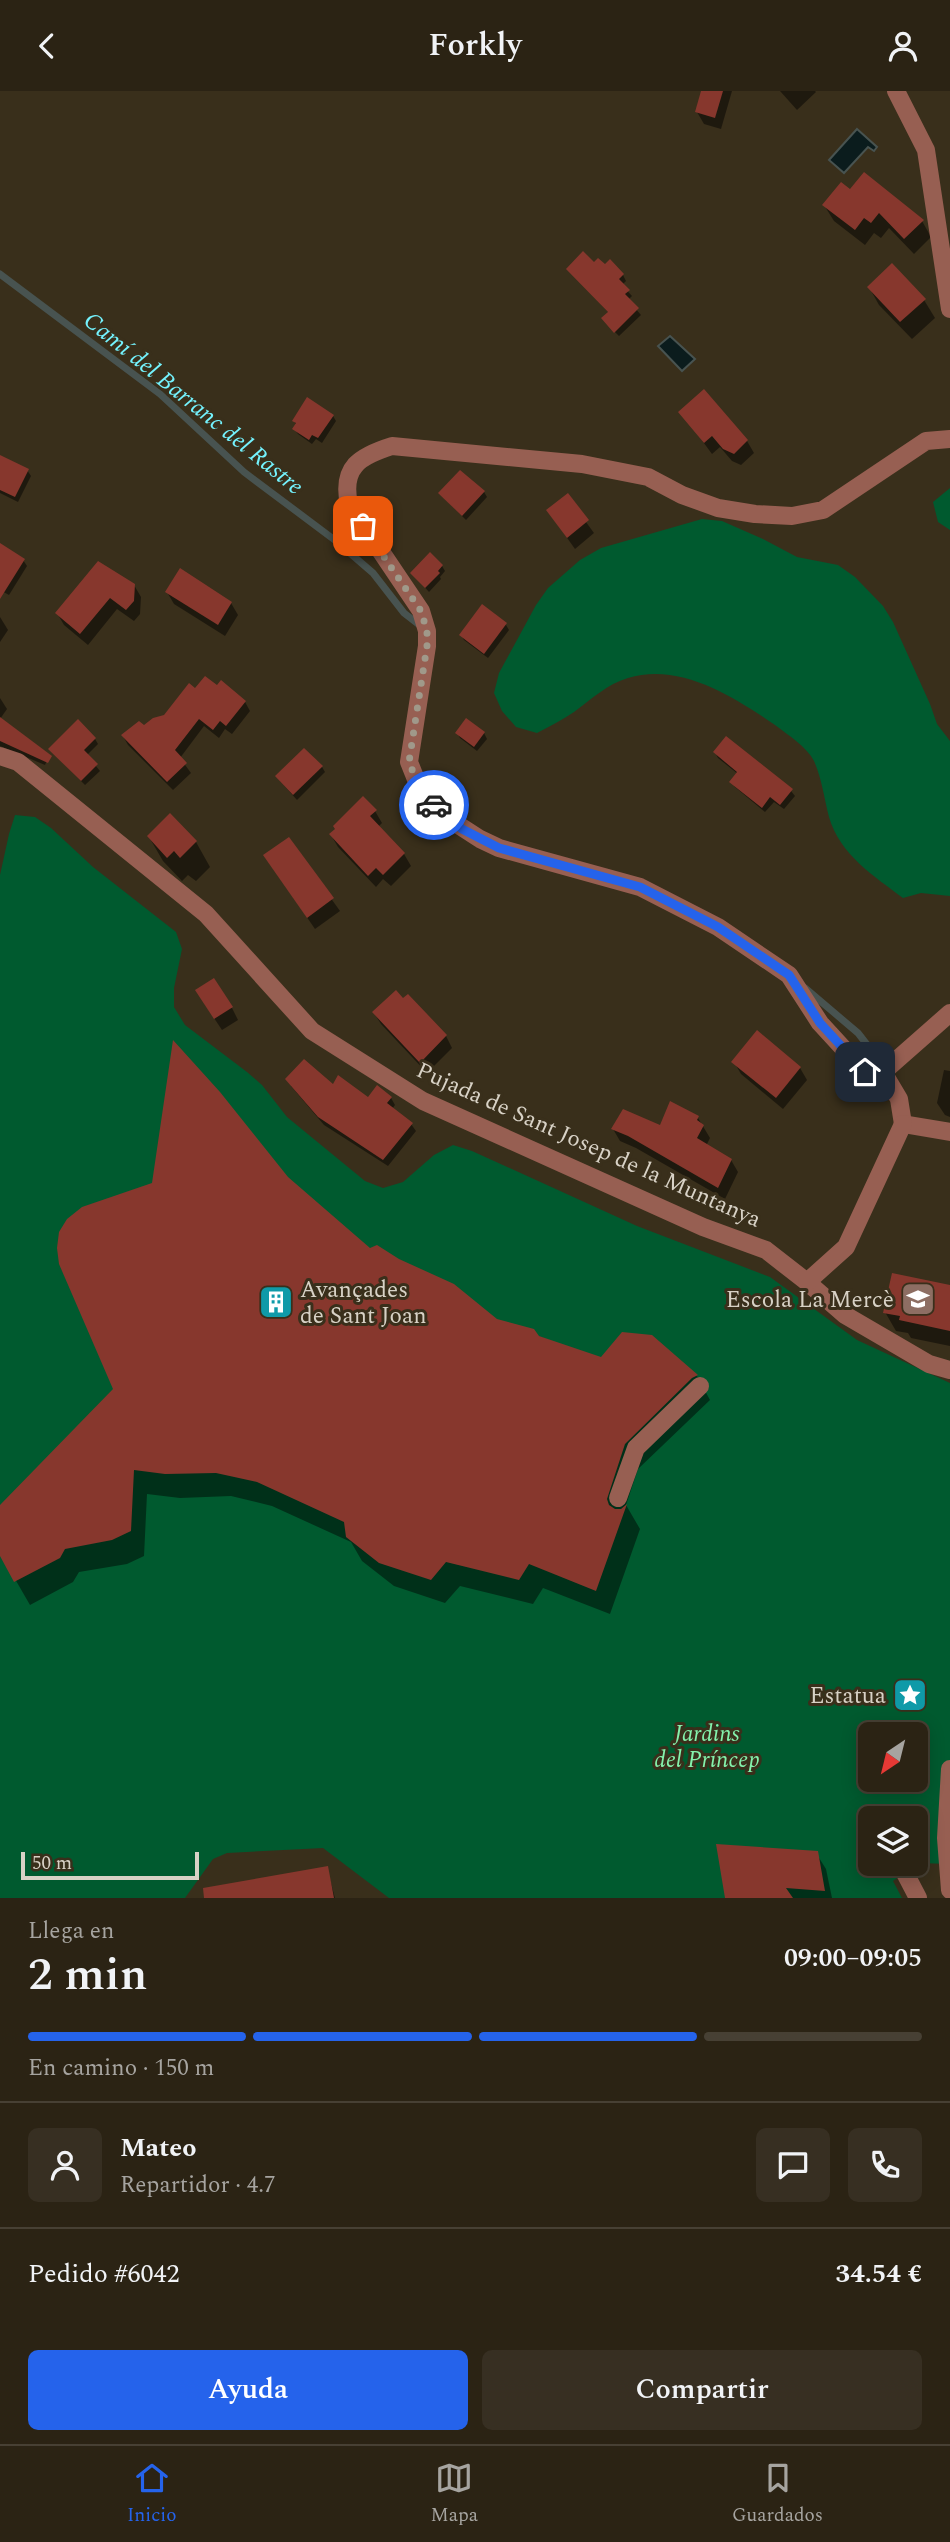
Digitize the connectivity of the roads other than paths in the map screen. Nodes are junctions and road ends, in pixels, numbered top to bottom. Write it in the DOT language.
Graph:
graph roads {
  1 [pos="896,91"];
  2 [pos="950,309"];
  3 [pos="950,439"];
  4 [pos="0,756"];
  5 [pos="950,1013"];
  6 [pos="883,1072"];
  7 [pos="903,1124"];
  8 [pos="950,1132"];
  9 [pos="807,1282"];
  10 [pos="950,1370"];
  11 [pos="700,1386"];
  12 [pos="618,1498"];
  13 [pos="950,1769"];
  14 [pos="907,1876"];
  15 [pos="949,1884"];
  16 [pos="918,1898"];
  1 -- 2 [label="street"];
  3 -- 6 [label="street"];
  4 -- 9 [label="street, Pujada de Sant Josep de la Muntanya"];
  5 -- 6 [label="street"];
  6 -- 7 [label="street"];
  7 -- 8 [label="street"];
  7 -- 9 [label="street"];
  9 -- 10 [label="street, Pujada de Sant Josep de la Muntanya"];
  11 -- 12 [label="street"];
  13 -- 15 [label="street"];
  14 -- 16 [label="street"];
}
